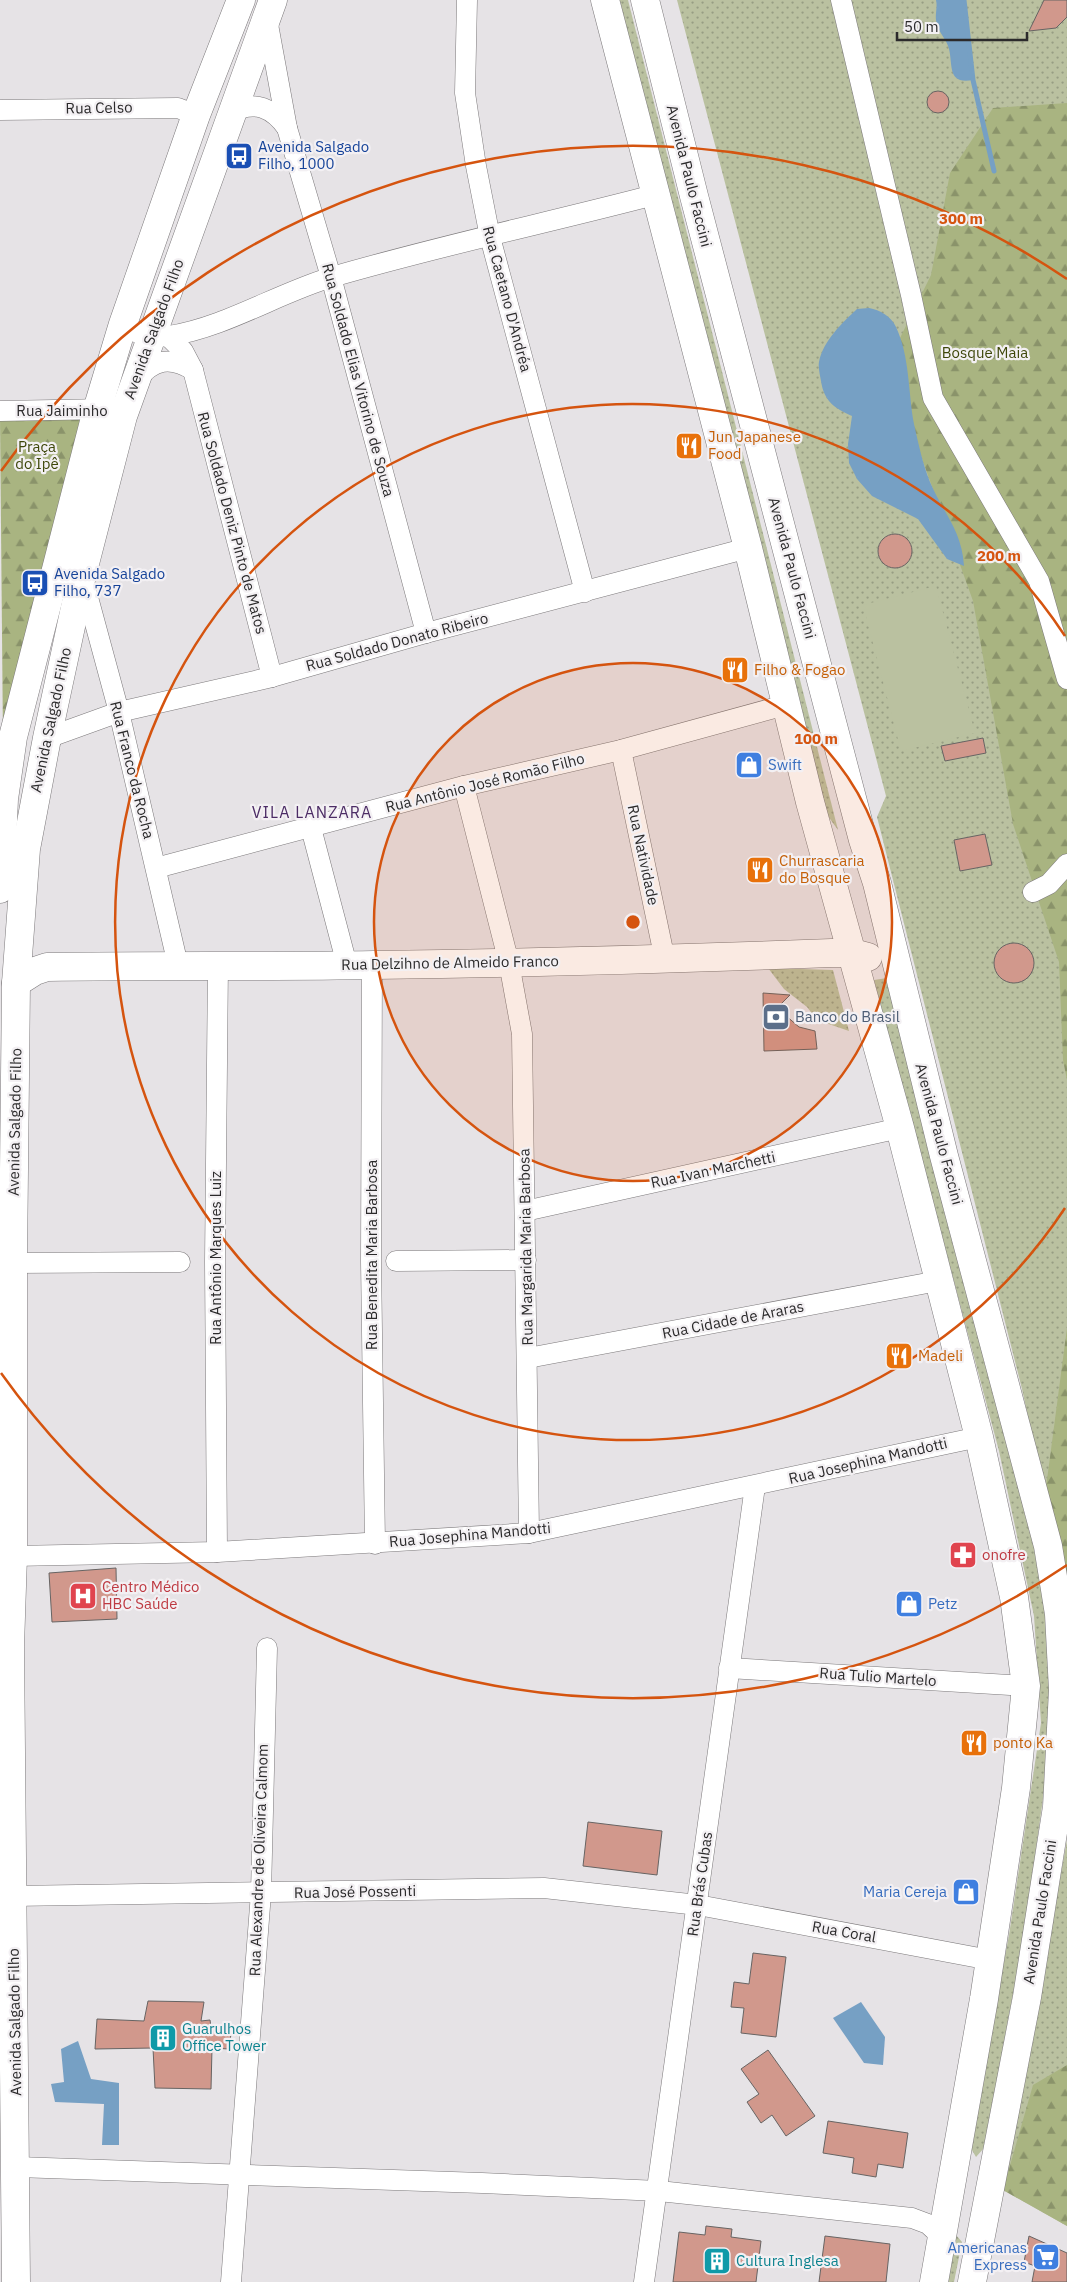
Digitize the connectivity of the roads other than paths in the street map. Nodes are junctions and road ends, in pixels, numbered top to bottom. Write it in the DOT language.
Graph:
graph roads {
  1 [pos="241,0"];
  2 [pos="467,0"];
  3 [pos="605,0"];
  4 [pos="645,0"];
  5 [pos="841,0"];
  6 [pos="270,9"];
  7 [pos="0,110"];
  8 [pos="232,112"];
  9 [pos="196,115"];
  10 [pos="287,128"];
  11 [pos="654,195"];
  12 [pos="490,237"];
  13 [pos="331,277"];
  14 [pos="166,296"];
  15 [pos="124,324"];
  16 [pos="196,330"];
  17 [pos="160,336"];
  18 [pos="193,370"];
  19 [pos="136,380"];
  20 [pos="97,410"];
  21 [pos="0,411"];
  22 [pos="124,416"];
  23 [pos="748,548"];
  24 [pos="82,575"];
  25 [pos="585,592"];
  26 [pos="426,633"];
  27 [pos="272,677"];
  28 [pos="1067,679"];
  29 [pos="785,705"];
  30 [pos="119,712"];
  31 [pos="47,738"];
  32 [pos="621,750"];
  33 [pos="464,786"];
  34 [pos="0,801"];
  35 [pos="810,802"];
  36 [pos="311,828"];
  37 [pos="863,840"];
  38 [pos="2,841"];
  39 [pos="1067,864"];
  40 [pos="156,868"];
  41 [pos="1041,888"];
  42 [pos="0,889"];
  43 [pos="19,941"];
  44 [pos="853,953"];
  45 [pos="665,960"];
  46 [pos="509,963"];
  47 [pos="218,964"];
  48 [pos="178,965"];
  49 [pos="359,965"];
  50 [pos="47,967"];
  51 [pos="898,973"];
  52 [pos="16,983"];
  53 [pos="900,1128"];
  54 [pos="525,1210"];
  55 [pos="526,1260"];
  56 [pos="396,1261"];
  57 [pos="180,1262"];
  58 [pos="13,1263"];
  59 [pos="938,1281"];
  60 [pos="528,1358"];
  61 [pos="979,1437"];
  62 [pos="754,1486"];
  63 [pos="529,1533"];
  64 [pos="375,1544"];
  65 [pos="217,1552"];
  66 [pos="13,1556"];
  67 [pos="267,1648"];
  68 [pos="730,1668"];
  69 [pos="1026,1686"];
  70 [pos="261,1894"];
  71 [pos="12,1896"];
  72 [pos="698,1905"];
  73 [pos="990,1960"];
  74 [pos="17,2167"];
  75 [pos="239,2176"];
  76 [pos="658,2191"];
  77 [pos="947,2210"];
  78 [pos="983,2217"];
  79 [pos="942,2237"];
  80 [pos="16,2282"];
  81 [pos="231,2282"];
  82 [pos="644,2282"];
  83 [pos="934,2282"];
  84 [pos="972,2282"];
  1 -- 9 [label="main road, Avenida Salgado Filho"];
  2 -- 12 [label="street, Rua Caetano D'Andréa"];
  3 -- 11 [label="main road"];
  4 -- 37 [label="main road, Avenida Paulo Faccini"];
  5 -- 28 [label="street"];
  6 -- 8 [label="main road, Avenida Salgado Filho"];
  6 -- 10 [label="street, Rua Soldado Elias Vitorino de Souza"];
  7 -- 9 [label="street, Rua Celso"];
  8 -- 10 [label="street, Rua Soldado Elias Vitorino de Souza"];
  8 -- 14 [label="main road, Avenida Salgado Filho"];
  9 -- 15 [label="main road, Avenida Salgado Filho"];
  10 -- 13 [label="street, Rua Soldado Elias Vitorino de Souza"];
  11 -- 12 [label="street"];
  11 -- 23 [label="main road"];
  12 -- 13 [label="street"];
  12 -- 25 [label="street, Rua Caetano D'Andréa"];
  13 -- 16 [label="street"];
  13 -- 26 [label="street, Rua Soldado Elias Vitorino de Souza"];
  14 -- 16 [label="street"];
  14 -- 17 [label="main road, Avenida Salgado Filho"];
  15 -- 17 [label="street"];
  15 -- 20 [label="main road, Avenida Salgado Filho"];
  16 -- 17 [label="street"];
  17 -- 18 [label="street, Rua Soldado Deniz Pinto de Matos"];
  17 -- 19 [label="main road, Avenida Salgado Filho"];
  18 -- 19 [label="street"];
  18 -- 27 [label="street, Rua Soldado Deniz Pinto de Matos"];
  19 -- 22 [label="main road, Avenida Salgado Filho"];
  20 -- 21 [label="street, Rua Jaiminho"];
  20 -- 22 [label="street, Rua Jaiminho"];
  20 -- 38 [label="main road, Avenida Salgado Filho"];
  22 -- 24 [label="main road, Avenida Salgado Filho"];
  23 -- 25 [label="street, Rua Soldado Donato Ribeiro"];
  23 -- 29 [label="main road"];
  24 -- 30 [label="street, Rua Franco da Rocha"];
  24 -- 31 [label="main road, Avenida Salgado Filho"];
  25 -- 26 [label="street, Rua Soldado Donato Ribeiro"];
  26 -- 27 [label="street, Rua Soldado Donato Ribeiro"];
  27 -- 30 [label="street, Rua Soldado Donato Ribeiro"];
  29 -- 32 [label="street, Rua Antônio José Romão Filho"];
  29 -- 35 [label="main road"];
  30 -- 31 [label="street, Rua Soldado Donato Ribeiro"];
  30 -- 40 [label="street, Rua Franco da Rocha"];
  31 -- 43 [label="main road, Avenida Salgado Filho"];
  32 -- 33 [label="street, Rua Antônio José Romão Filho"];
  32 -- 45 [label="street, Rua Natividade"];
  33 -- 36 [label="street, Rua Antônio José Romão Filho"];
  33 -- 46 [label="street, Rua Margarida Maria Barbosa"];
  34 -- 38 [label="street"];
  35 -- 37 [label="main road"];
  35 -- 44 [label="main road"];
  36 -- 40 [label="street, Rua Antônio José Romão Filho"];
  36 -- 49 [label="street, Rua Benedita Maria Barbosa"];
  37 -- 51 [label="main road, Avenida Paulo Faccini"];
  38 -- 42 [label="main road, Avenida Salgado Filho"];
  39 -- 41 [label="street"];
  40 -- 48 [label="street, Rua Franco da Rocha"];
  43 -- 50 [label="main road"];
  43 -- 52 [label="main road, Avenida Salgado Filho"];
  44 -- 45 [label="main road, Rua Delzihno de Almeido Franco"];
  44 -- 51 [label="main road, Rua Delzihno de Almeido Franco"];
  44 -- 53 [label="main road"];
  45 -- 46 [label="main road, Rua Delzihno de Almeido Franco"];
  46 -- 49 [label="main road, Rua Delzihno de Almeido Franco"];
  46 -- 54 [label="street, Rua Margarida Maria Barbosa"];
  47 -- 48 [label="main road, Rua Delzihno de Almeido Franco"];
  47 -- 49 [label="main road, Rua Delzihno de Almeido Franco"];
  47 -- 65 [label="street, Rua Antônio Marques Luiz"];
  48 -- 50 [label="main road, Rua Delzihno de Almeido Franco"];
  49 -- 64 [label="street, Rua Benedita Maria Barbosa"];
  50 -- 52 [label="main road, Rua Delzihno de Almeido Franco"];
  51 -- 78 [label="main road, Avenida Paulo Faccini"];
  52 -- 58 [label="main road, Avenida Salgado Filho"];
  53 -- 54 [label="street, Rua Ivan Marchetti"];
  53 -- 59 [label="main road"];
  54 -- 55 [label="street, Rua Margarida Maria Barbosa"];
  55 -- 56 [label="street"];
  55 -- 60 [label="street, Rua Margarida Maria Barbosa"];
  57 -- 58 [label="street"];
  58 -- 66 [label="main road, Avenida Salgado Filho"];
  59 -- 60 [label="street, Rua Cidade de Araras"];
  59 -- 61 [label="main road"];
  60 -- 63 [label="street, Rua Margarida Maria Barbosa"];
  61 -- 62 [label="street, Rua Josephina Mandotti"];
  61 -- 69 [label="main road"];
  62 -- 63 [label="street, Rua Josephina Mandotti"];
  62 -- 68 [label="street, Rua Brás Cubas"];
  63 -- 64 [label="street, Rua Josephina Mandotti"];
  64 -- 65 [label="street, Rua Josephina Mandotti"];
  65 -- 66 [label="street, Rua Josephina Mandotti"];
  66 -- 71 [label="main road, Avenida Salgado Filho"];
  67 -- 70 [label="street, Rua Alexandre de Oliveira Calmom"];
  68 -- 69 [label="street, Rua Tulio Martelo"];
  68 -- 72 [label="street, Rua Brás Cubas"];
  69 -- 73 [label="main road"];
  70 -- 71 [label="street, Rua José Possenti"];
  70 -- 72 [label="street, Rua José Possenti"];
  70 -- 75 [label="street, Rua Alexandre de Oliveira Calmom"];
  71 -- 74 [label="main road, Avenida Salgado Filho"];
  72 -- 73 [label="street, Rua Coral"];
  72 -- 76 [label="street, Rua Brás Cubas"];
  73 -- 77 [label="main road"];
  74 -- 75 [label="street"];
  74 -- 80 [label="main road, Avenida Salgado Filho"];
  75 -- 76 [label="street"];
  75 -- 81 [label="street, Rua Alexandre de Oliveira Calmom"];
  76 -- 79 [label="street"];
  76 -- 82 [label="street, Rua Brás Cubas"];
  77 -- 78 [label="main road"];
  77 -- 79 [label="main road"];
  78 -- 84 [label="main road, Avenida Paulo Faccini"];
  79 -- 83 [label="main road"];
}
